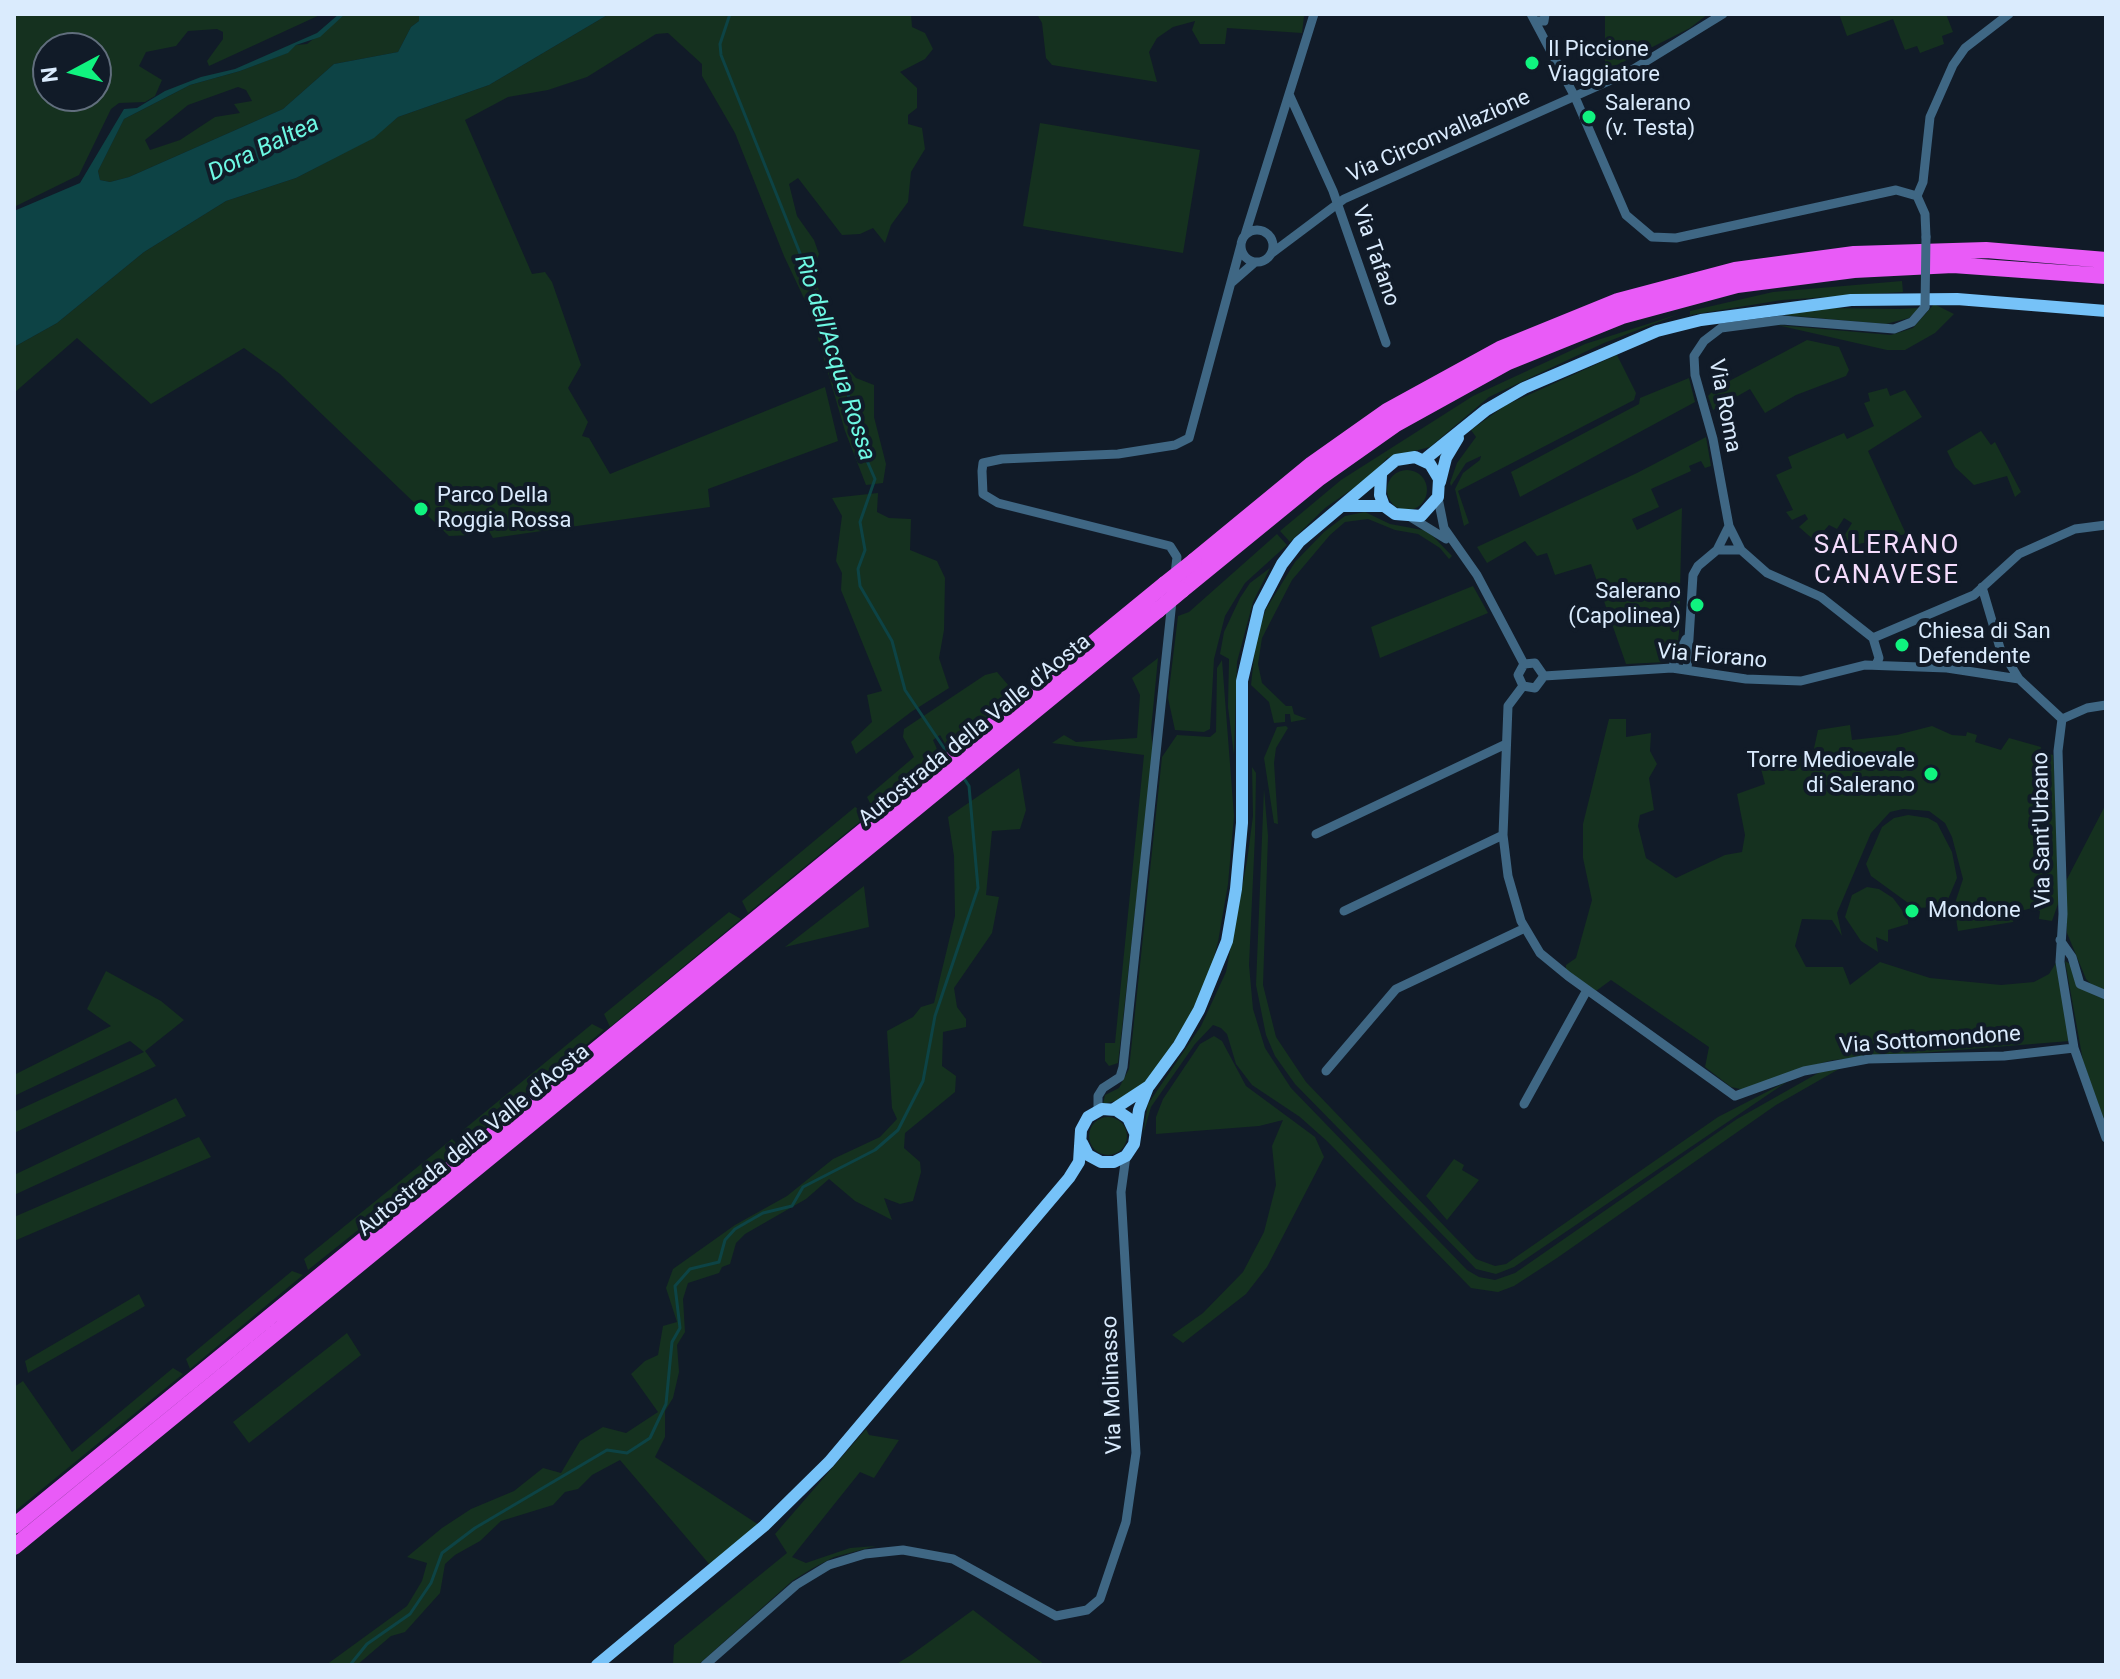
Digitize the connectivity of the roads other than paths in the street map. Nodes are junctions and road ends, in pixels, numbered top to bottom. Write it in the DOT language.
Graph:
graph roads {
  1 [pos="1314,14"];
  2 [pos="1545,14"];
  3 [pos="1723,14"];
  4 [pos="1991,14"];
  5 [pos="2009,14"];
  6 [pos="1533,17"];
  7 [pos="1996,25"];
  8 [pos="1289,94"];
  9 [pos="1575,97"];
  10 [pos="1917,196"];
  11 [pos="1338,203"];
  12 [pos="1254,204"];
  13 [pos="1263,231"];
  14 [pos="1300,231"];
  15 [pos="1243,240"];
  16 [pos="1272,253"];
  17 [pos="2106,260"];
  18 [pos="1255,262"];
  19 [pos="2106,276"];
  20 [pos="1227,289"];
  21 [pos="2106,311"];
  22 [pos="1386,343"];
  23 [pos="1462,432"];
  24 [pos="1424,460"];
  25 [pos="1381,475"];
  26 [pos="1440,482"];
  27 [pos="1438,498"];
  28 [pos="1344,506"];
  29 [pos="1384,506"];
  30 [pos="1412,518"];
  31 [pos="2106,525"];
  32 [pos="1729,526"];
  33 [pos="1457,549"];
  34 [pos="1717,550"];
  35 [pos="1741,550"];
  36 [pos="1982,587"];
  37 [pos="1690,632"];
  38 [pos="1873,638"];
  39 [pos="1524,664"];
  40 [pos="1876,665"];
  41 [pos="1672,668"];
  42 [pos="1687,670"];
  43 [pos="1544,676"];
  44 [pos="2019,679"];
  45 [pos="1523,686"];
  46 [pos="1035,701"];
  47 [pos="2106,705"];
  48 [pos="2062,719"];
  49 [pos="1506,744"];
  50 [pos="1316,834"];
  51 [pos="1503,835"];
  52 [pos="1344,911"];
  53 [pos="1525,928"];
  54 [pos="2060,940"];
  55 [pos="1587,990"];
  56 [pos="2106,995"];
  57 [pos="2074,1048"];
  58 [pos="1326,1071"];
  59 [pos="1149,1086"];
  60 [pos="1524,1104"];
  61 [pos="1114,1109"];
  62 [pos="1098,1111"];
  63 [pos="1135,1133"];
  64 [pos="2106,1138"];
  65 [pos="1082,1143"];
  66 [pos="1126,1156"];
  67 [pos="1104,1162"];
  68 [pos="1069,1178"];
  69 [pos="1121,1192"];
  70 [pos="195,1387"];
  71 [pos="14,1526"];
  72 [pos="14,1547"];
  73 [pos="597,1665"];
  74 [pos="705,1665"];
  1 -- 8 [label="street"];
  2 -- 6 [label="street"];
  3 -- 9 [label="street, Via Circonvallazione"];
  4 -- 7 [label="street"];
  5 -- 7 [label="street"];
  6 -- 9 [label="street"];
  7 -- 10 [label="street"];
  8 -- 11 [label="street, Via Tafano"];
  8 -- 12 [label="street"];
  9 -- 10 [label="street"];
  9 -- 11 [label="street, Via Circonvallazione"];
  10 -- 32 [label="street, Via Roma, bridge"];
  11 -- 14 [label="street, Via Circonvallazione"];
  11 -- 22 [label="street, Via Tafano"];
  12 -- 13 [label="street"];
  12 -- 15 [label="street"];
  13 -- 14 [label="street"];
  13 -- 15 [label="street"];
  13 -- 16 [label="street"];
  14 -- 16 [label="street, Via Circonvallazione"];
  15 -- 18 [label="street"];
  15 -- 20 [label="street"];
  16 -- 18 [label="street"];
  17 -- 46 [label="highway, Autostrada della Valle d'Aosta, bridge"];
  18 -- 20 [label="street"];
  19 -- 46 [label="highway, Autostrada della Valle d'Aosta, bridge"];
  20 -- 62 [label="street"];
  21 -- 23 [label="main road"];
  23 -- 24 [label="main road"];
  23 -- 26 [label="main road"];
  24 -- 25 [label="main road"];
  24 -- 26 [label="main road"];
  25 -- 28 [label="main road"];
  25 -- 29 [label="main road"];
  26 -- 27 [label="main road"];
  27 -- 30 [label="main road"];
  27 -- 33 [label="street"];
  28 -- 29 [label="main road"];
  28 -- 59 [label="main road"];
  29 -- 30 [label="main road"];
  30 -- 33 [label="street"];
  31 -- 36 [label="street"];
  32 -- 34 [label="street"];
  32 -- 35 [label="street, Via Roma"];
  33 -- 39 [label="street"];
  34 -- 35 [label="street"];
  34 -- 37 [label="street"];
  35 -- 38 [label="street, Via Roma"];
  36 -- 38 [label="street"];
  36 -- 44 [label="street"];
  37 -- 41 [label="street"];
  37 -- 42 [label="street"];
  38 -- 40 [label="street"];
  39 -- 43 [label="street"];
  39 -- 45 [label="street"];
  40 -- 42 [label="street, Via Fiorano"];
  40 -- 44 [label="street, Via Fiorano"];
  41 -- 42 [label="street, Via Fiorano"];
  41 -- 43 [label="street, Via Fiorano"];
  43 -- 45 [label="street"];
  44 -- 48 [label="street"];
  45 -- 49 [label="street, Via Sottomondone"];
  46 -- 70 [label="highway, Autostrada della Valle d'Aosta"];
  47 -- 48 [label="street"];
  48 -- 54 [label="street, Via Sant'Urbano"];
  49 -- 50 [label="street"];
  49 -- 51 [label="street, Via Sottomondone"];
  51 -- 52 [label="street"];
  51 -- 53 [label="street, Via Sottomondone"];
  53 -- 55 [label="street, Via Sottomondone"];
  53 -- 58 [label="street"];
  54 -- 56 [label="street, Via Sant'Urbano"];
  54 -- 57 [label="street, Via Sant'Urbano"];
  55 -- 57 [label="street, Via Sottomondone"];
  55 -- 60 [label="street"];
  57 -- 64 [label="street, Via Sant'Urbano"];
  59 -- 61 [label="main road"];
  59 -- 63 [label="main road"];
  61 -- 62 [label="main road"];
  61 -- 63 [label="main road"];
  62 -- 65 [label="main road"];
  63 -- 66 [label="main road"];
  65 -- 67 [label="main road"];
  65 -- 68 [label="main road"];
  66 -- 67 [label="main road"];
  66 -- 69 [label="street"];
  67 -- 68 [label="main road"];
  67 -- 69 [label="street"];
  68 -- 73 [label="main road"];
  69 -- 74 [label="street, Via Molinasso"];
  70 -- 71 [label="highway, Autostrada della Valle d'Aosta"];
  70 -- 72 [label="highway, Autostrada della Valle d'Aosta"];
}
